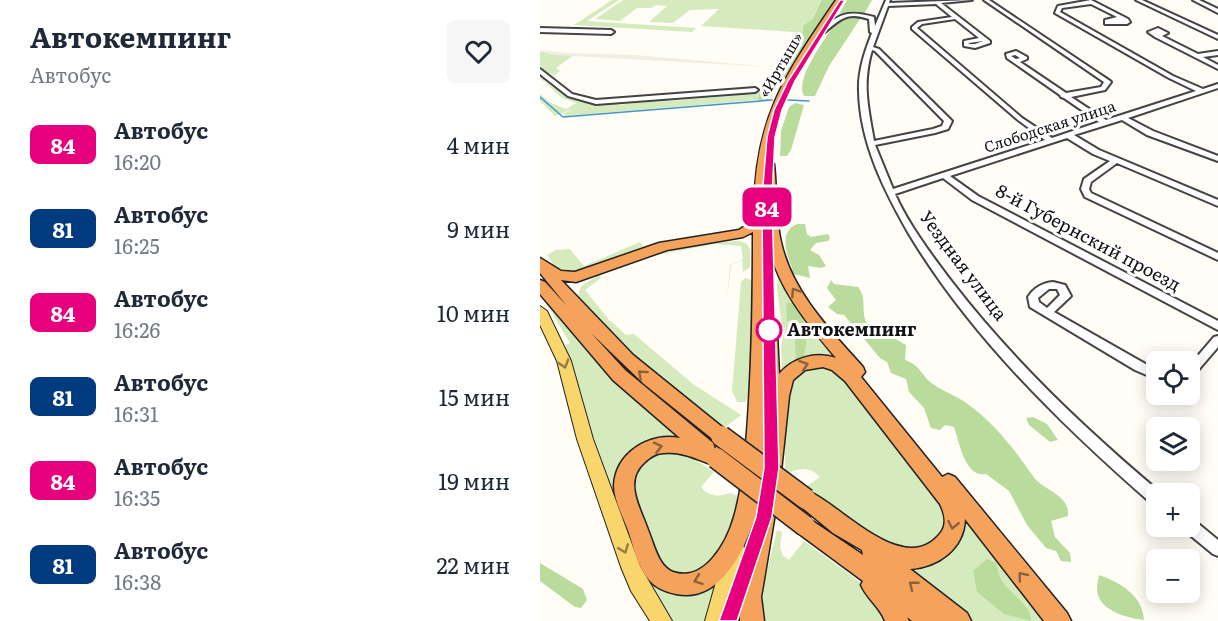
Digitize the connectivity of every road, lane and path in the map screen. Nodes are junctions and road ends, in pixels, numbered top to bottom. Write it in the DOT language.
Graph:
graph roads {
  1 [pos="841,0"];
  2 [pos="970,0"];
  3 [pos="986,0"];
  4 [pos="1138,0"];
  5 [pos="1195,0"];
  6 [pos="952,1"];
  7 [pos="1088,1"];
  8 [pos="887,3"];
  9 [pos="938,3"];
  10 [pos="1218,11"];
  11 [pos="954,18"];
  12 [pos="1122,18"];
  13 [pos="540,30"];
  14 [pos="823,31"];
  15 [pos="611,32"];
  16 [pos="874,35"];
  17 [pos="1157,36"];
  18 [pos="1218,37"];
  19 [pos="984,39"];
  20 [pos="870,48"];
  21 [pos="1218,53"];
  22 [pos="1198,56"];
  23 [pos="1015,61"];
  24 [pos="1218,67"];
  25 [pos="540,72"];
  26 [pos="1217,87"];
  27 [pos="755,90"];
  28 [pos="1202,91"];
  29 [pos="1064,96"];
  30 [pos="1122,117"];
  31 [pos="1106,123"];
  32 [pos="1068,135"];
  33 [pos="1052,141"];
  34 [pos="871,144"];
  35 [pos="765,156"];
  36 [pos="1218,159"];
  37 [pos="1115,160"];
  38 [pos="944,176"];
  39 [pos="890,193"];
  40 [pos="1218,203"];
  41 [pos="726,237"];
  42 [pos="1218,257"];
  43 [pos="540,263"];
  44 [pos="760,263"];
  45 [pos="606,266"];
  46 [pos="540,285"];
  47 [pos="540,310"];
  48 [pos="579,312"];
  49 [pos="1047,313"];
  50 [pos="1218,326"];
  51 [pos="1218,340"];
  52 [pos="1200,361"];
  53 [pos="1146,371"];
  54 [pos="773,453"];
  55 [pos="716,458"];
  56 [pos="1146,489"];
  57 [pos="754,518"];
  58 [pos="818,527"];
  59 [pos="1200,534"];
  60 [pos="1218,549"];
  61 [pos="662,621"];
  62 [pos="715,621"];
  63 [pos="728,621"];
  64 [pos="752,621"];
  65 [pos="897,621"];
  66 [pos="930,621"];
  67 [pos="959,621"];
  68 [pos="1059,621"];
  1 -- 14 [label="highway, «Иртыш»"];
  1 -- 35 [label="highway, «Иртыш»"];
  2 -- 6 [label="street"];
  3 -- 29 [label="street"];
  4 -- 18 [label="street"];
  5 -- 10 [label="street"];
  6 -- 9 [label="street"];
  7 -- 12 [label="street"];
  7 -- 28 [label="street"];
  8 -- 9 [label="street"];
  8 -- 16 [label="street, Уездная улица"];
  9 -- 11 [label="street"];
  11 -- 19 [label="street"];
  11 -- 33 [label="street"];
  13 -- 15 [label="street"];
  14 -- 16 [label="street"];
  14 -- 35 [label="highway, «Иртыш»"];
  16 -- 20 [label="street, Уездная улица"];
  17 -- 22 [label="street"];
  20 -- 34 [label="street, Уездная улица"];
  20 -- 34 [label="street"];
  21 -- 22 [label="street"];
  22 -- 24 [label="street"];
  23 -- 29 [label="street"];
  25 -- 27 [label="street"];
  26 -- 28 [label="street, Слободская улица"];
  28 -- 30 [label="street, Слободская улица"];
  29 -- 31 [label="street"];
  30 -- 31 [label="street, Слободская улица"];
  30 -- 36 [label="street"];
  31 -- 32 [label="street, Слободская улица"];
  32 -- 33 [label="street, Слободская улица"];
  32 -- 37 [label="street"];
  33 -- 38 [label="street, Слободская улица"];
  34 -- 39 [label="street, Уездная улица"];
  35 -- 41 [label="highway"];
  35 -- 44 [label="highway"];
  35 -- 54 [label="highway"];
  68 -- 35 [label="highway, one-way"];
  37 -- 40 [label="street"];
  37 -- 42 [label="street"];
  38 -- 39 [label="street, Слободская улица"];
  38 -- 50 [label="street, 8-й Губернский проезд"];
  39 -- 56 [label="street, Уездная улица"];
  41 -- 44 [label="highway"];
  41 -- 45 [label="highway"];
  43 -- 45 [label="highway"];
  43 -- 48 [label="highway"];
  44 -- 57 [label="highway"];
  45 -- 48 [label="highway"];
  46 -- 55 [label="highway"];
  47 -- 61 [label="main road, one-way"];
  58 -- 48 [label="highway, one-way, bridge"];
  49 -- 53 [label="street"];
  51 -- 52 [label="street"];
  54 -- 57 [label="highway"];
  54 -- 58 [label="highway, one-way"];
  57 -- 55 [label="highway, one-way"];
  55 -- 58 [label="highway, bridge"];
  57 -- 62 [label="main road"];
  57 -- 63 [label="main road"];
  57 -- 64 [label="highway"];
  58 -- 65 [label="highway"];
  58 -- 66 [label="highway"];
  67 -- 58 [label="highway, one-way"];
  59 -- 60 [label="street"];
}
